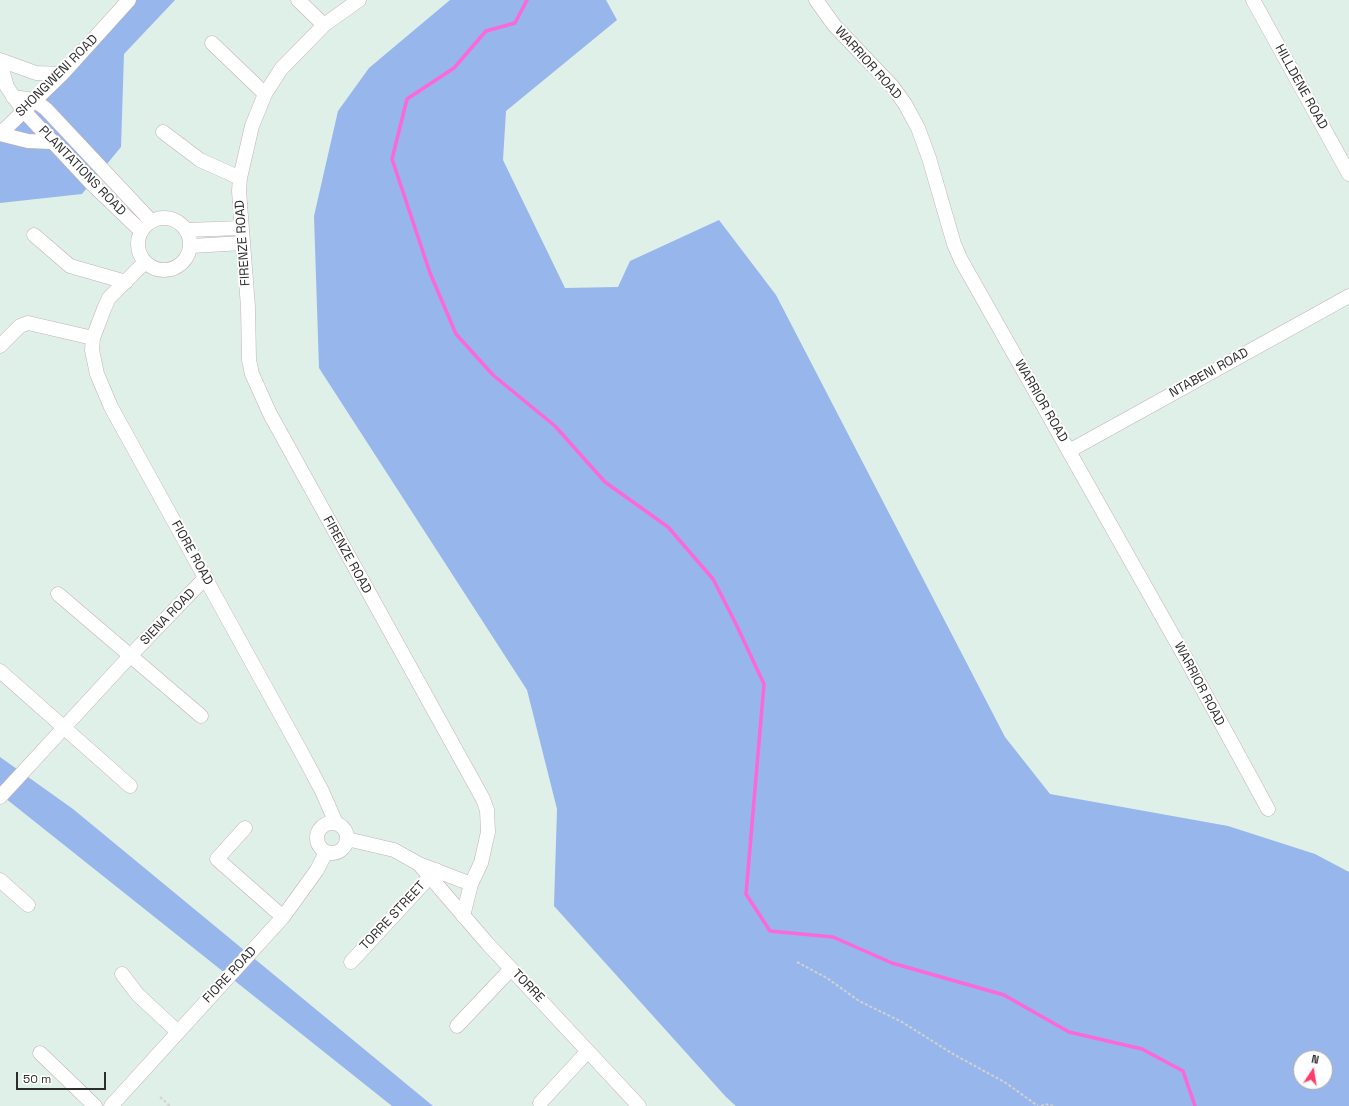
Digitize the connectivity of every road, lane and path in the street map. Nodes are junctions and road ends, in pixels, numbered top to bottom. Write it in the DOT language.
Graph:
graph roads {
  1 [pos="129,0"];
  2 [pos="298,0"];
  3 [pos="359,0"];
  4 [pos="816,0"];
  5 [pos="1253,0"];
  6 [pos="324,25"];
  7 [pos="212,44"];
  8 [pos="0,61"];
  9 [pos="62,74"];
  10 [pos="265,94"];
  11 [pos="13,97"];
  12 [pos="34,100"];
  13 [pos="23,110"];
  14 [pos="163,132"];
  15 [pos="0,134"];
  16 [pos="52,142"];
  17 [pos="1349,174"];
  18 [pos="240,178"];
  19 [pos="151,220"];
  20 [pos="241,228"];
  21 [pos="187,230"];
  22 [pos="140,231"];
  23 [pos="34,235"];
  24 [pos="242,243"];
  25 [pos="191,246"];
  26 [pos="145,262"];
  27 [pos="126,282"];
  28 [pos="1349,296"];
  29 [pos="93,338"];
  30 [pos="0,346"];
  31 [pos="1069,450"];
  32 [pos="206,577"];
  33 [pos="58,594"];
  34 [pos="130,656"];
  35 [pos="0,672"];
  36 [pos="201,716"];
  37 [pos="64,727"];
  38 [pos="130,786"];
  39 [pos="0,797"];
  40 [pos="1268,809"];
  41 [pos="336,823"];
  42 [pos="245,828"];
  43 [pos="347,840"];
  44 [pos="326,852"];
  45 [pos="433,873"];
  46 [pos="0,880"];
  47 [pos="471,884"];
  48 [pos="28,905"];
  49 [pos="464,916"];
  50 [pos="283,917"];
  51 [pos="351,962"];
  52 [pos="797,962"];
  53 [pos="511,969"];
  54 [pos="122,974"];
  55 [pos="457,1026"];
  56 [pos="178,1032"];
  57 [pos="588,1051"];
  58 [pos="40,1054"];
  59 [pos="160,1096"];
  60 [pos="540,1103"];
  61 [pos="95,1106"];
  62 [pos="111,1106"];
  63 [pos="170,1106"];
  64 [pos="639,1106"];
  65 [pos="1039,1106"];
  66 [pos="1054,1106"];
  1 -- 9 [label="street, SHONGWENI ROAD"];
  2 -- 6 [label="street"];
  3 -- 6 [label="street, FIRENZE ROAD"];
  4 -- 31 [label="street, WARRIOR ROAD"];
  5 -- 17 [label="street, HILLDENE ROAD"];
  6 -- 10 [label="street, FIRENZE ROAD"];
  7 -- 10 [label="street"];
  8 -- 9 [label="street"];
  8 -- 11 [label="street, PLANTATIONS ROAD"];
  9 -- 12 [label="street, SHONGWENI ROAD"];
  10 -- 18 [label="street, FIRENZE ROAD"];
  11 -- 12 [label="street"];
  11 -- 13 [label="street, PLANTATIONS ROAD"];
  12 -- 13 [label="street, SHONGWENI ROAD"];
  12 -- 19 [label="street, PLANTATIONS ROAD"];
  13 -- 15 [label="street, SHONGWENI ROAD"];
  13 -- 16 [label="street, PLANTATIONS ROAD"];
  14 -- 18 [label="street"];
  15 -- 16 [label="street"];
  16 -- 22 [label="street, PLANTATIONS ROAD"];
  18 -- 20 [label="street, FIRENZE ROAD"];
  19 -- 21 [label="street"];
  19 -- 22 [label="street"];
  20 -- 21 [label="street"];
  20 -- 24 [label="street, FIRENZE ROAD"];
  21 -- 25 [label="street"];
  22 -- 26 [label="street"];
  23 -- 27 [label="street"];
  24 -- 25 [label="street"];
  24 -- 47 [label="street, FIRENZE ROAD"];
  25 -- 26 [label="street"];
  26 -- 27 [label="street, FIORE ROAD"];
  27 -- 29 [label="street, FIORE ROAD"];
  28 -- 31 [label="street, NTABENI ROAD"];
  29 -- 30 [label="street"];
  29 -- 32 [label="street, FIORE ROAD"];
  31 -- 40 [label="street, WARRIOR ROAD"];
  32 -- 34 [label="street, SIENA ROAD"];
  32 -- 41 [label="street, FIORE ROAD"];
  33 -- 34 [label="street, SIENA ROAD"];
  34 -- 36 [label="street, SIENA ROAD"];
  34 -- 37 [label="street, SIENA ROAD"];
  35 -- 37 [label="street"];
  37 -- 38 [label="street"];
  37 -- 39 [label="street, SIENA ROAD"];
  41 -- 43 [label="street, FIORE ROAD"];
  41 -- 44 [label="street"];
  42 -- 50 [label="street"];
  43 -- 44 [label="street"];
  43 -- 45 [label="street"];
  44 -- 50 [label="street, FIORE ROAD"];
  45 -- 47 [label="street"];
  45 -- 49 [label="street, TORRE"];
  45 -- 51 [label="street, TORRE STREET"];
  46 -- 48 [label="street"];
  47 -- 49 [label="street, FIRENZE ROAD"];
  49 -- 53 [label="street, TORRE"];
  50 -- 56 [label="street, FIORE ROAD"];
  52 -- 65 [label="path"];
  53 -- 55 [label="street"];
  53 -- 57 [label="street, TORRE"];
  54 -- 56 [label="street"];
  56 -- 62 [label="street, FIORE ROAD"];
  57 -- 60 [label="street"];
  57 -- 64 [label="street, TORRE"];
  58 -- 61 [label="street"];
  59 -- 63 [label="path"];
  65 -- 66 [label="path"];
}
